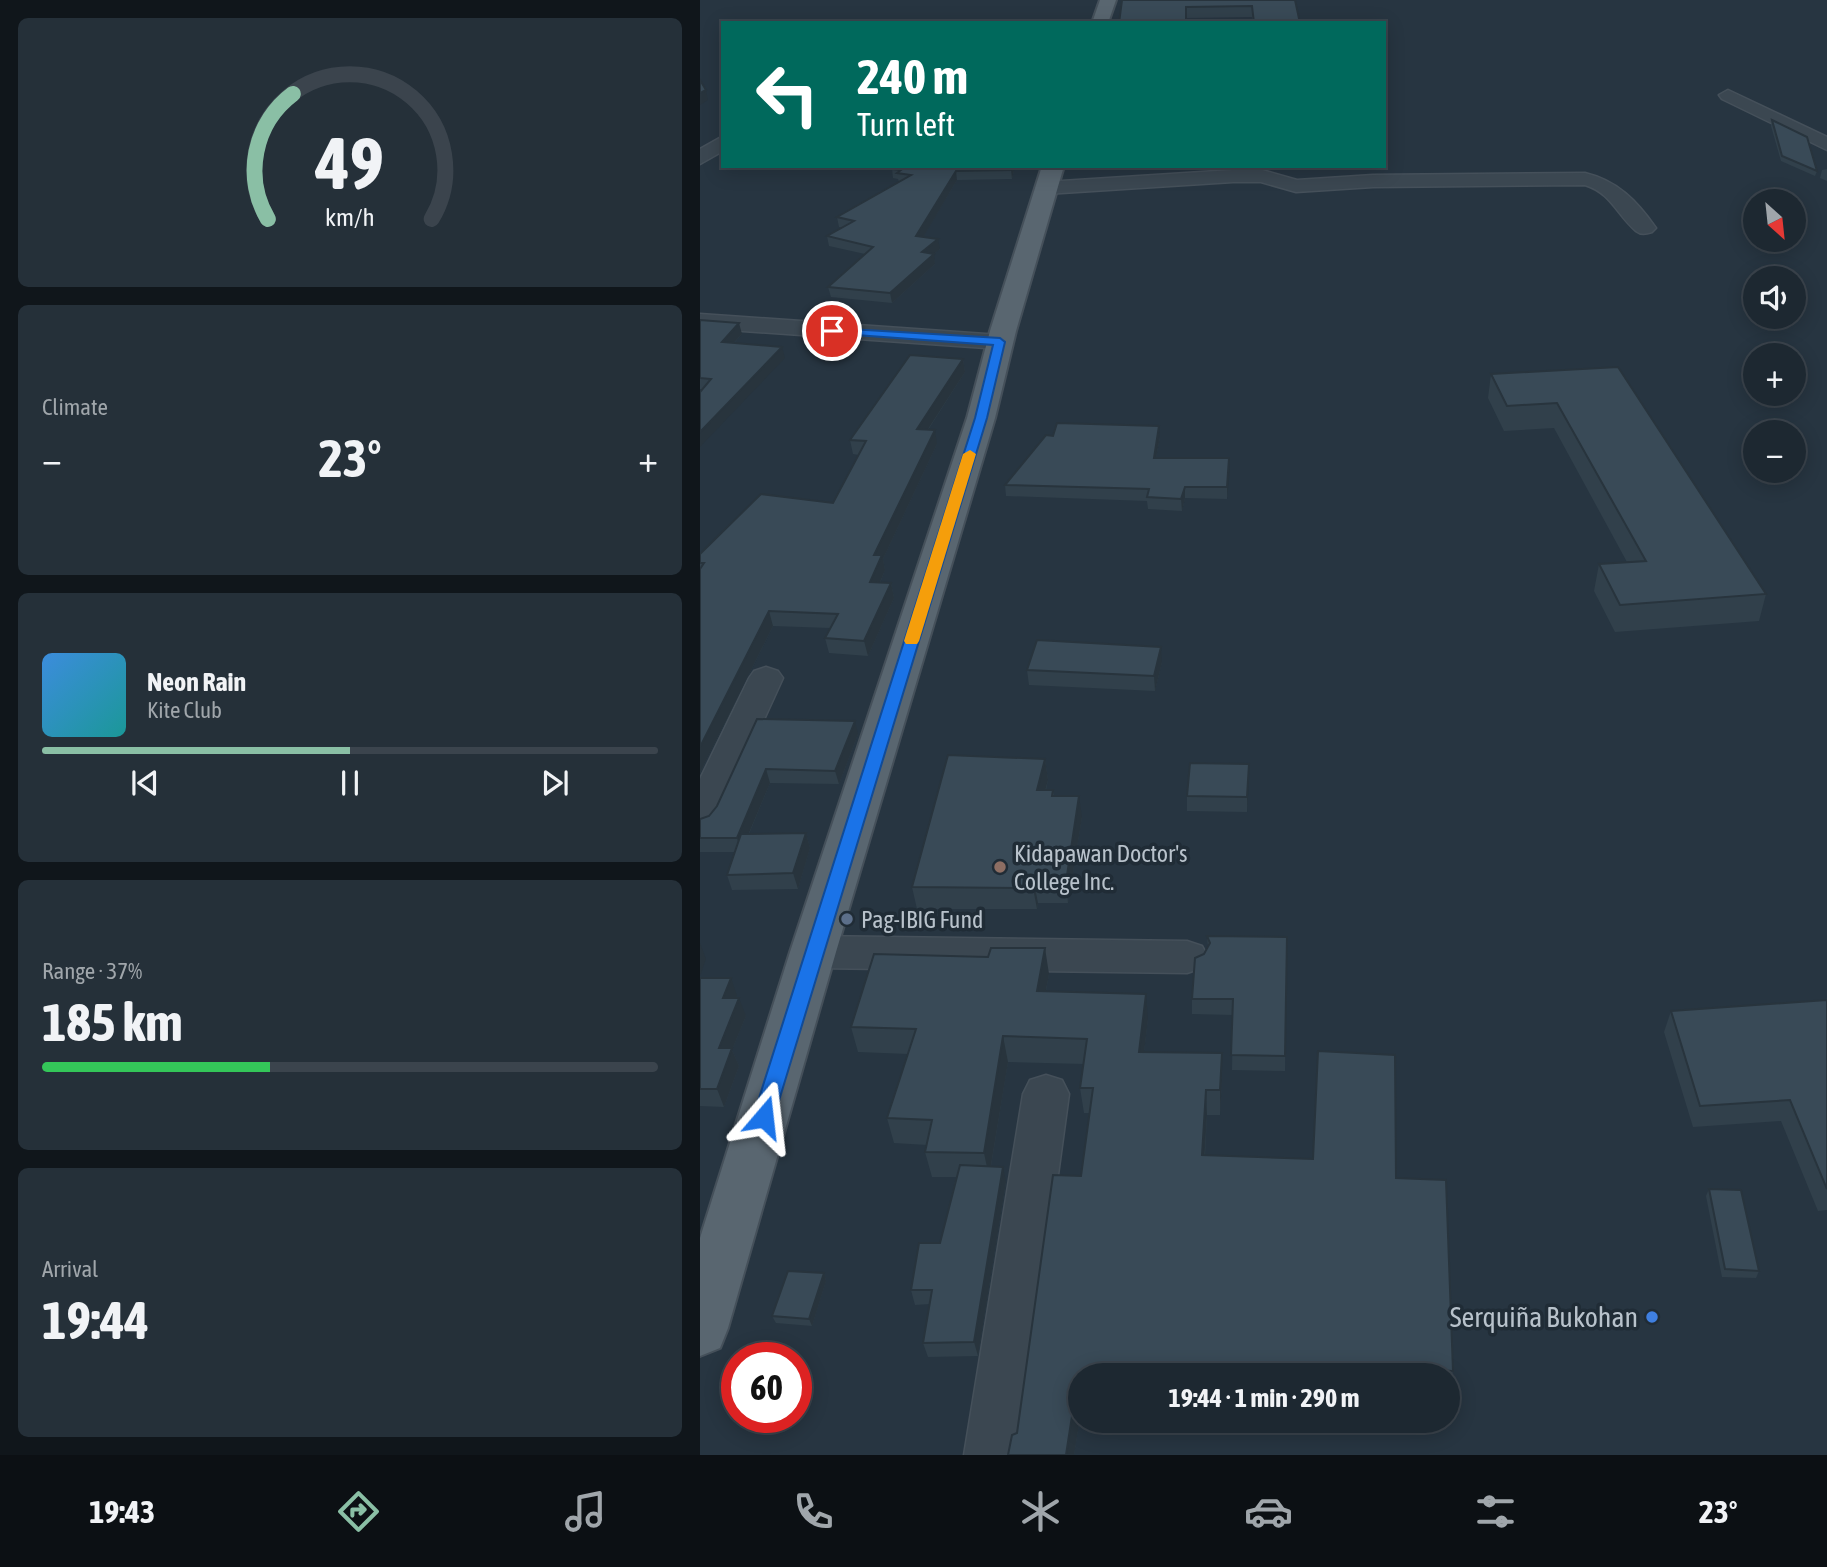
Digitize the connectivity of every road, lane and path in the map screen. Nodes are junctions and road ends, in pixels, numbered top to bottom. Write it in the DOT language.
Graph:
graph roads {
  1 [pos="1108,0"];
  2 [pos="1101,21"];
  3 [pos="1728,95"];
  4 [pos="1827,130"];
  5 [pos="1805,133"];
  6 [pos="721,143"];
  7 [pos="1827,144"];
  8 [pos="700,158"];
  9 [pos="1049,177"];
  10 [pos="1645,228"];
  11 [pos="700,321"];
  12 [pos="1000,342"];
  13 [pos="766,678"];
  14 [pos="700,818"];
  15 [pos="813,952"];
  16 [pos="1187,957"];
  17 [pos="1046,1094"];
  18 [pos="700,1328"];
  19 [pos="992,1455"];
  1 -- 2 [label="main road"];
  3 -- 5 [label="street"];
  4 -- 5 [label="street"];
  5 -- 7 [label="street"];
  6 -- 8 [label="street"];
  9 -- 10 [label="street"];
  9 -- 12 [label="main road"];
  11 -- 12 [label="street"];
  12 -- 15 [label="main road"];
  13 -- 14 [label="street"];
  15 -- 16 [label="street"];
  15 -- 18 [label="main road"];
  17 -- 19 [label="street"];
}
